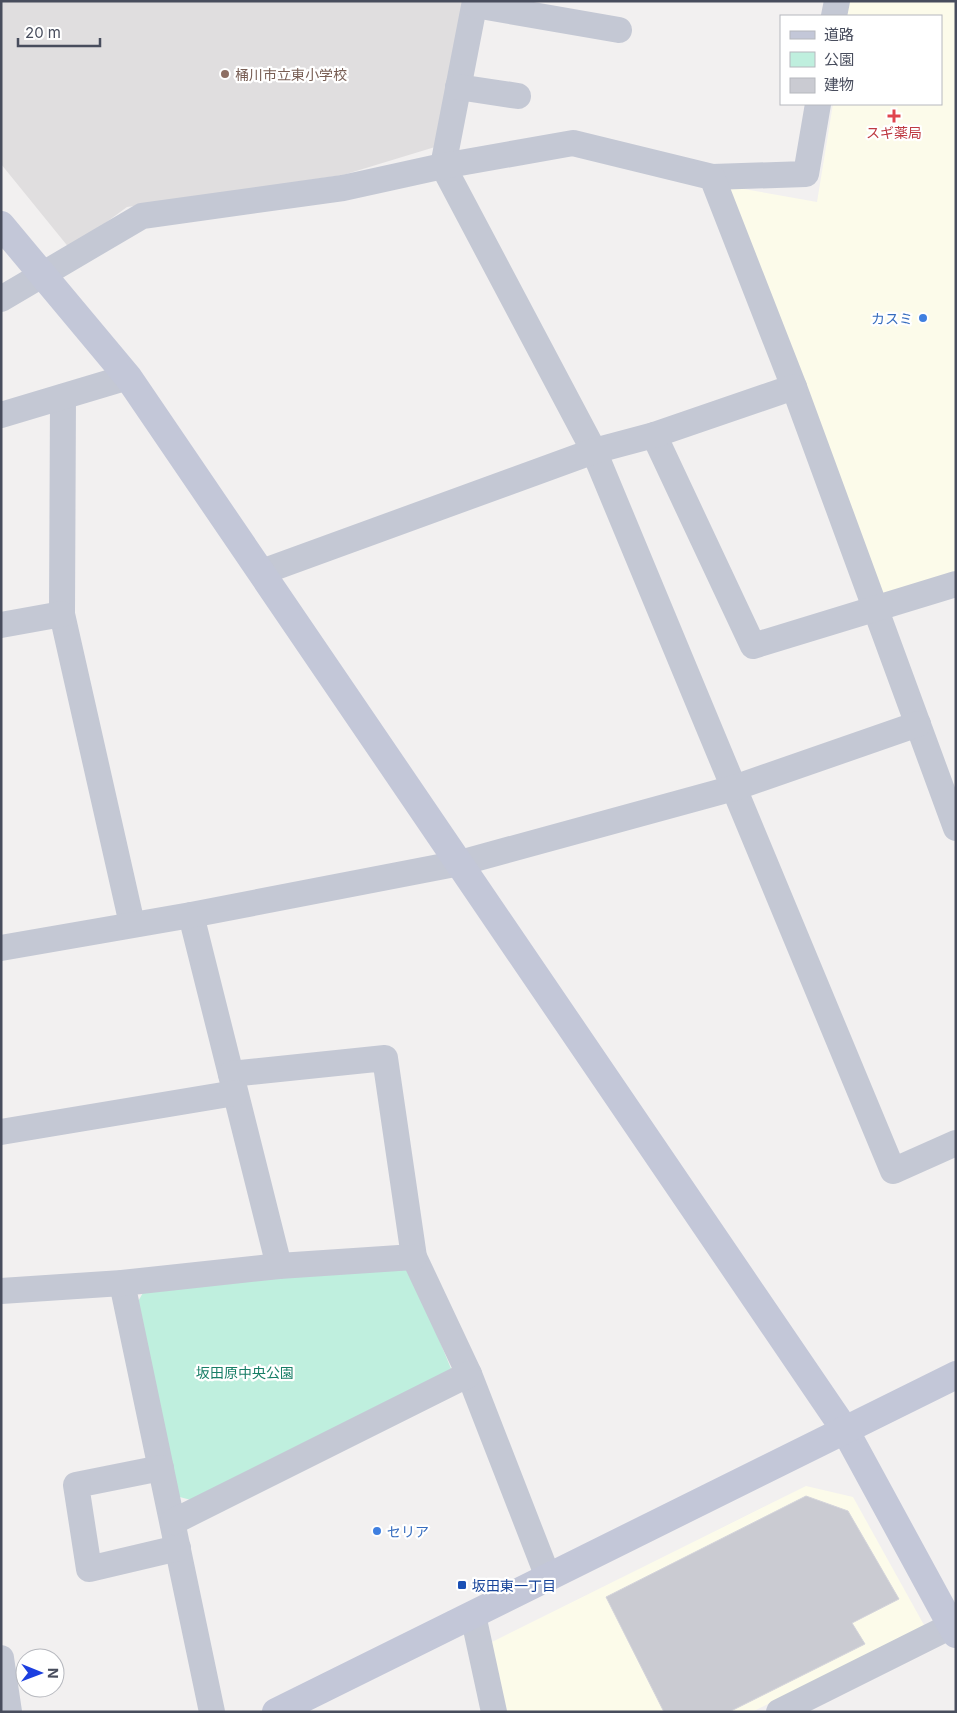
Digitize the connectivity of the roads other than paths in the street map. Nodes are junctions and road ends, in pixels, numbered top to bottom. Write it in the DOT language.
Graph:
graph roads {
  1 [pos="837,1"];
  2 [pos="475,3"];
  3 [pos="834,15"];
  4 [pos="619,30"];
  5 [pos="458,87"];
  6 [pos="518,96"];
  7 [pos="818,105"];
  8 [pos="443,166"];
  9 [pos="712,177"];
  10 [pos="1,225"];
  11 [pos="44,275"];
  12 [pos="1,299"];
  13 [pos="128,377"];
  14 [pos="794,387"];
  15 [pos="63,397"];
  16 [pos="1,416"];
  17 [pos="654,435"];
  18 [pos="594,450"];
  19 [pos="262,572"];
  20 [pos="956,584"];
  21 [pos="874,609"];
  22 [pos="62,614"];
  23 [pos="1,625"];
  24 [pos="918,724"];
  25 [pos="734,788"];
  26 [pos="956,828"];
  27 [pos="460,863"];
  28 [pos="191,915"];
  29 [pos="132,924"];
  30 [pos="1,948"];
  31 [pos="233,1083"];
  32 [pos="1,1132"];
  33 [pos="956,1143"];
  34 [pos="414,1257"];
  35 [pos="279,1266"];
  36 [pos="122,1283"];
  37 [pos="1,1291"];
  38 [pos="469,1374"];
  39 [pos="956,1375"];
  40 [pos="845,1430"];
  41 [pos="161,1468"];
  42 [pos="173,1522"];
  43 [pos="178,1548"];
  44 [pos="548,1577"];
  45 [pos="473,1614"];
  46 [pos="953,1630"];
  47 [pos="1,1658"];
  48 [pos="9,1712"];
  49 [pos="212,1712"];
  50 [pos="276,1712"];
  51 [pos="494,1712"];
  52 [pos="779,1712"];
  1 -- 3 [label="street"];
  2 -- 4 [label="street"];
  2 -- 5 [label="street"];
  5 -- 6 [label="street"];
  5 -- 8 [label="street"];
  7 -- 9 [label="street"];
  8 -- 9 [label="street"];
  8 -- 11 [label="street"];
  8 -- 18 [label="street"];
  9 -- 14 [label="street"];
  10 -- 11 [label="street"];
  11 -- 12 [label="street"];
  11 -- 13 [label="street"];
  13 -- 15 [label="street"];
  13 -- 19 [label="street"];
  14 -- 17 [label="street"];
  14 -- 21 [label="street"];
  15 -- 16 [label="street"];
  15 -- 22 [label="street"];
  17 -- 18 [label="street"];
  17 -- 21 [label="street"];
  18 -- 19 [label="street"];
  18 -- 25 [label="street"];
  19 -- 27 [label="street"];
  20 -- 21 [label="street"];
  21 -- 24 [label="street"];
  22 -- 23 [label="street"];
  22 -- 29 [label="street"];
  24 -- 25 [label="street"];
  24 -- 26 [label="street"];
  25 -- 27 [label="street"];
  25 -- 33 [label="street"];
  27 -- 28 [label="street"];
  27 -- 40 [label="street"];
  28 -- 29 [label="street"];
  28 -- 31 [label="street"];
  29 -- 30 [label="street"];
  31 -- 32 [label="street"];
  31 -- 34 [label="street"];
  31 -- 35 [label="street"];
  34 -- 35 [label="street"];
  34 -- 38 [label="street"];
  35 -- 36 [label="street"];
  36 -- 37 [label="street"];
  36 -- 41 [label="street"];
  38 -- 42 [label="street"];
  38 -- 44 [label="street"];
  39 -- 40 [label="street"];
  40 -- 44 [label="street"];
  40 -- 46 [label="street"];
  41 -- 42 [label="street"];
  41 -- 43 [label="street"];
  42 -- 43 [label="street"];
  43 -- 49 [label="street"];
  44 -- 45 [label="street"];
  45 -- 50 [label="street"];
  45 -- 51 [label="street"];
  46 -- 52 [label="street"];
  47 -- 48 [label="street"];
}
